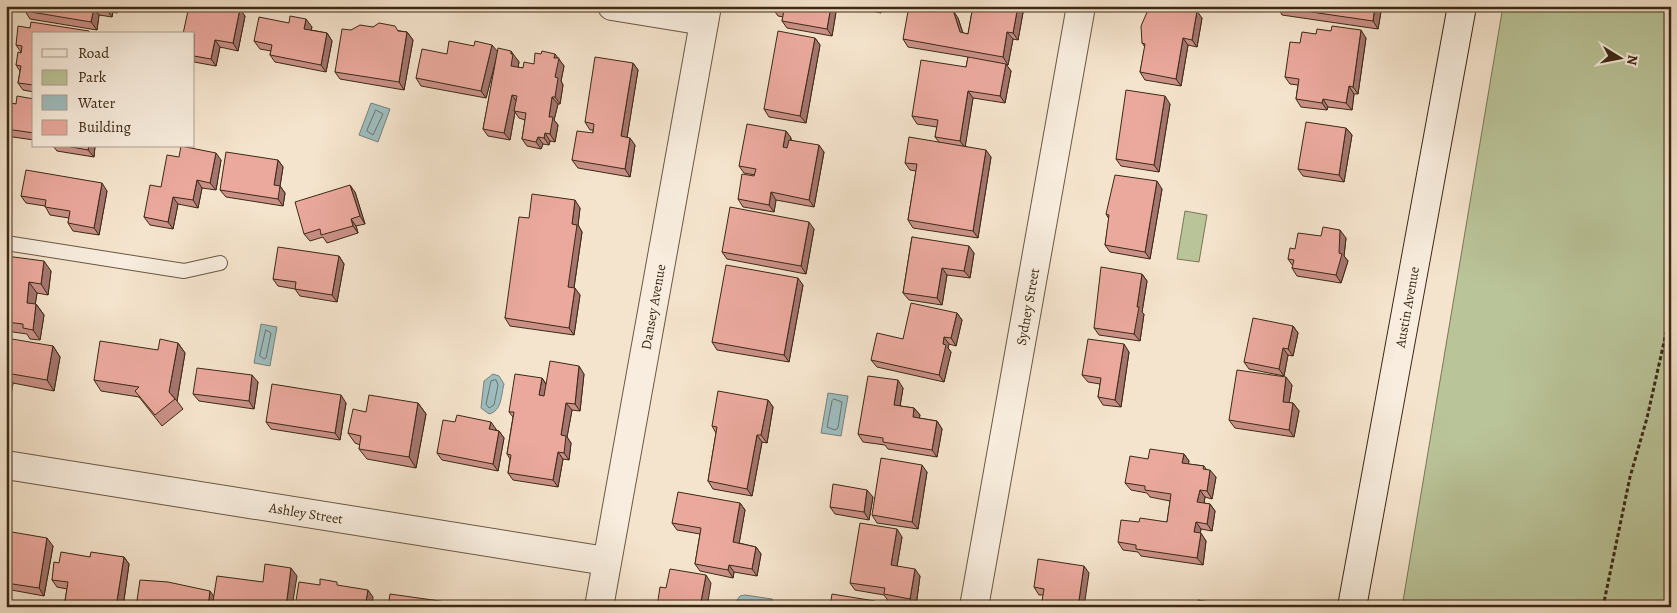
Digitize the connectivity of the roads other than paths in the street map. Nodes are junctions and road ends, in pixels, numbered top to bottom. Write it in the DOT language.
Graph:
graph roads {
  1 [pos="612,6"];
  2 [pos="1081,6"];
  3 [pos="1462,6"];
  4 [pos="705,14"];
  5 [pos="6,243"];
  6 [pos="220,263"];
  7 [pos="6,465"];
  8 [pos="606,561"];
  9 [pos="599,607"];
  10 [pos="974,607"];
  11 [pos="1352,607"];
  1 -- 4 [label="street"];
  2 -- 10 [label="street, Sydney Street"];
  3 -- 11 [label="street, Austin Avenue"];
  4 -- 8 [label="street, Dansey Avenue"];
  5 -- 6 [label="lane"];
  7 -- 8 [label="street, Ashley Street"];
  8 -- 9 [label="street, Dansey Avenue"];
}
